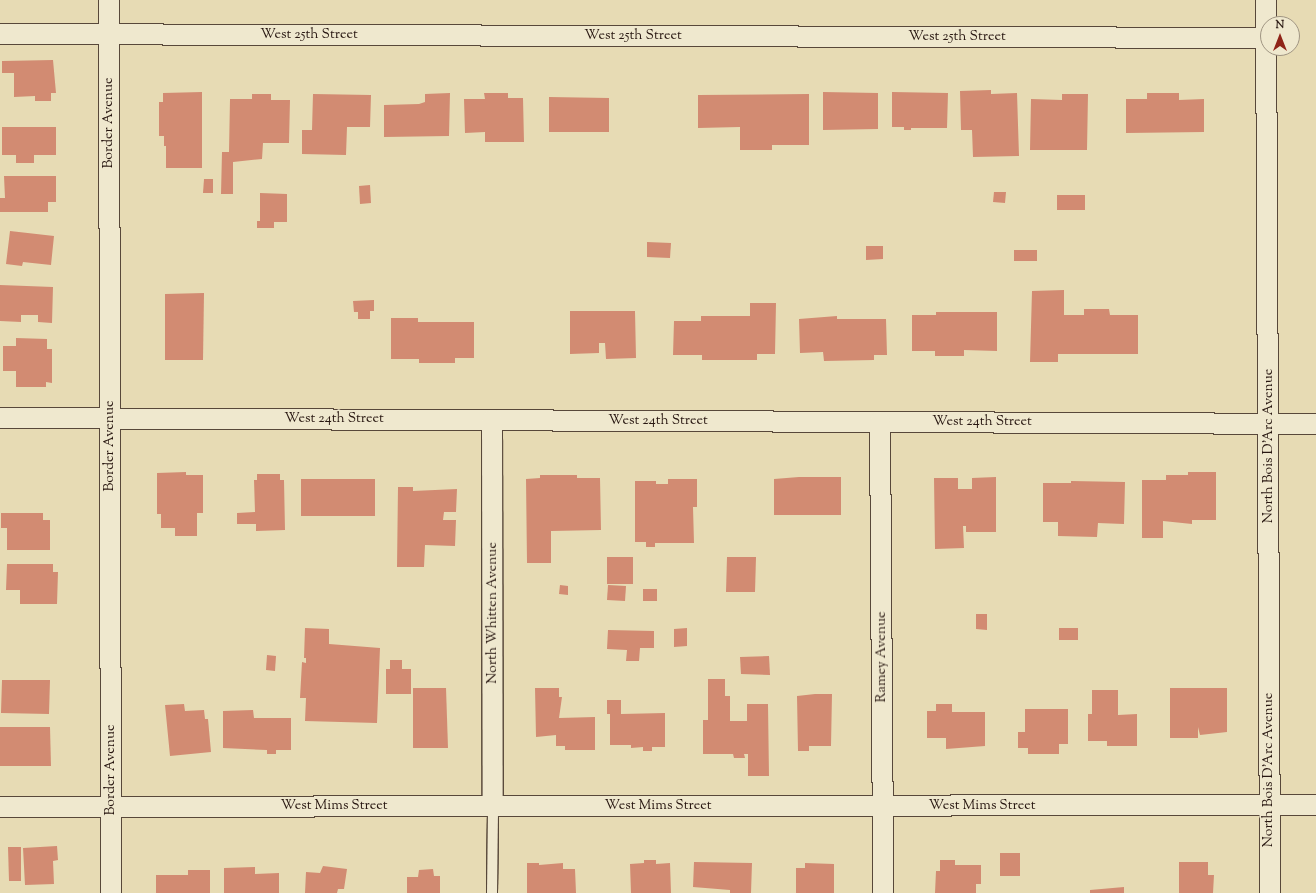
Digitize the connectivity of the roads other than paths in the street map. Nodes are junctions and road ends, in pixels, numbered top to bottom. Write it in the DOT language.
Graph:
graph roads {
  1 [pos="109,0"];
  2 [pos="1266,0"];
  3 [pos="1266,16"];
  4 [pos="0,34"];
  5 [pos="109,34"];
  6 [pos="1260,38"];
  7 [pos="1266,56"];
  8 [pos="0,418"];
  9 [pos="110,418"];
  10 [pos="492,420"];
  11 [pos="880,422"];
  12 [pos="1270,424"];
  13 [pos="1316,424"];
  14 [pos="1269,805"];
  15 [pos="1316,805"];
  16 [pos="493,806"];
  17 [pos="883,806"];
  18 [pos="0,807"];
  19 [pos="111,807"];
  20 [pos="111,893"];
  21 [pos="492,893"];
  22 [pos="883,893"];
  23 [pos="1270,893"];
  1 -- 5 [label="street, Border Avenue"];
  2 -- 3 [label="street, North Bois D'Arc Avenue"];
  4 -- 5 [label="street, West 25th Street"];
  5 -- 6 [label="street, West 25th Street"];
  5 -- 9 [label="street, Border Avenue"];
  7 -- 12 [label="street, North Bois D'Arc Avenue"];
  8 -- 9 [label="street, West 24th Street"];
  9 -- 10 [label="street, West 24th Street"];
  9 -- 19 [label="street, Border Avenue"];
  10 -- 11 [label="street, West 24th Street"];
  10 -- 16 [label="street, North Whitten Avenue"];
  11 -- 12 [label="street, West 24th Street"];
  11 -- 17 [label="street, Ramey Avenue"];
  12 -- 13 [label="street, West 24th Street"];
  12 -- 14 [label="street, North Bois D'Arc Avenue"];
  14 -- 15 [label="street, West Mims Street"];
  14 -- 17 [label="street, West Mims Street"];
  14 -- 23 [label="street, North Bois D'Arc Avenue"];
  16 -- 17 [label="street, West Mims Street"];
  16 -- 19 [label="street, West Mims Street"];
  16 -- 21 [label="lane"];
  17 -- 22 [label="street, Ramey Avenue"];
  18 -- 19 [label="street, West Mims Street"];
  19 -- 20 [label="street, Border Avenue"];
}
